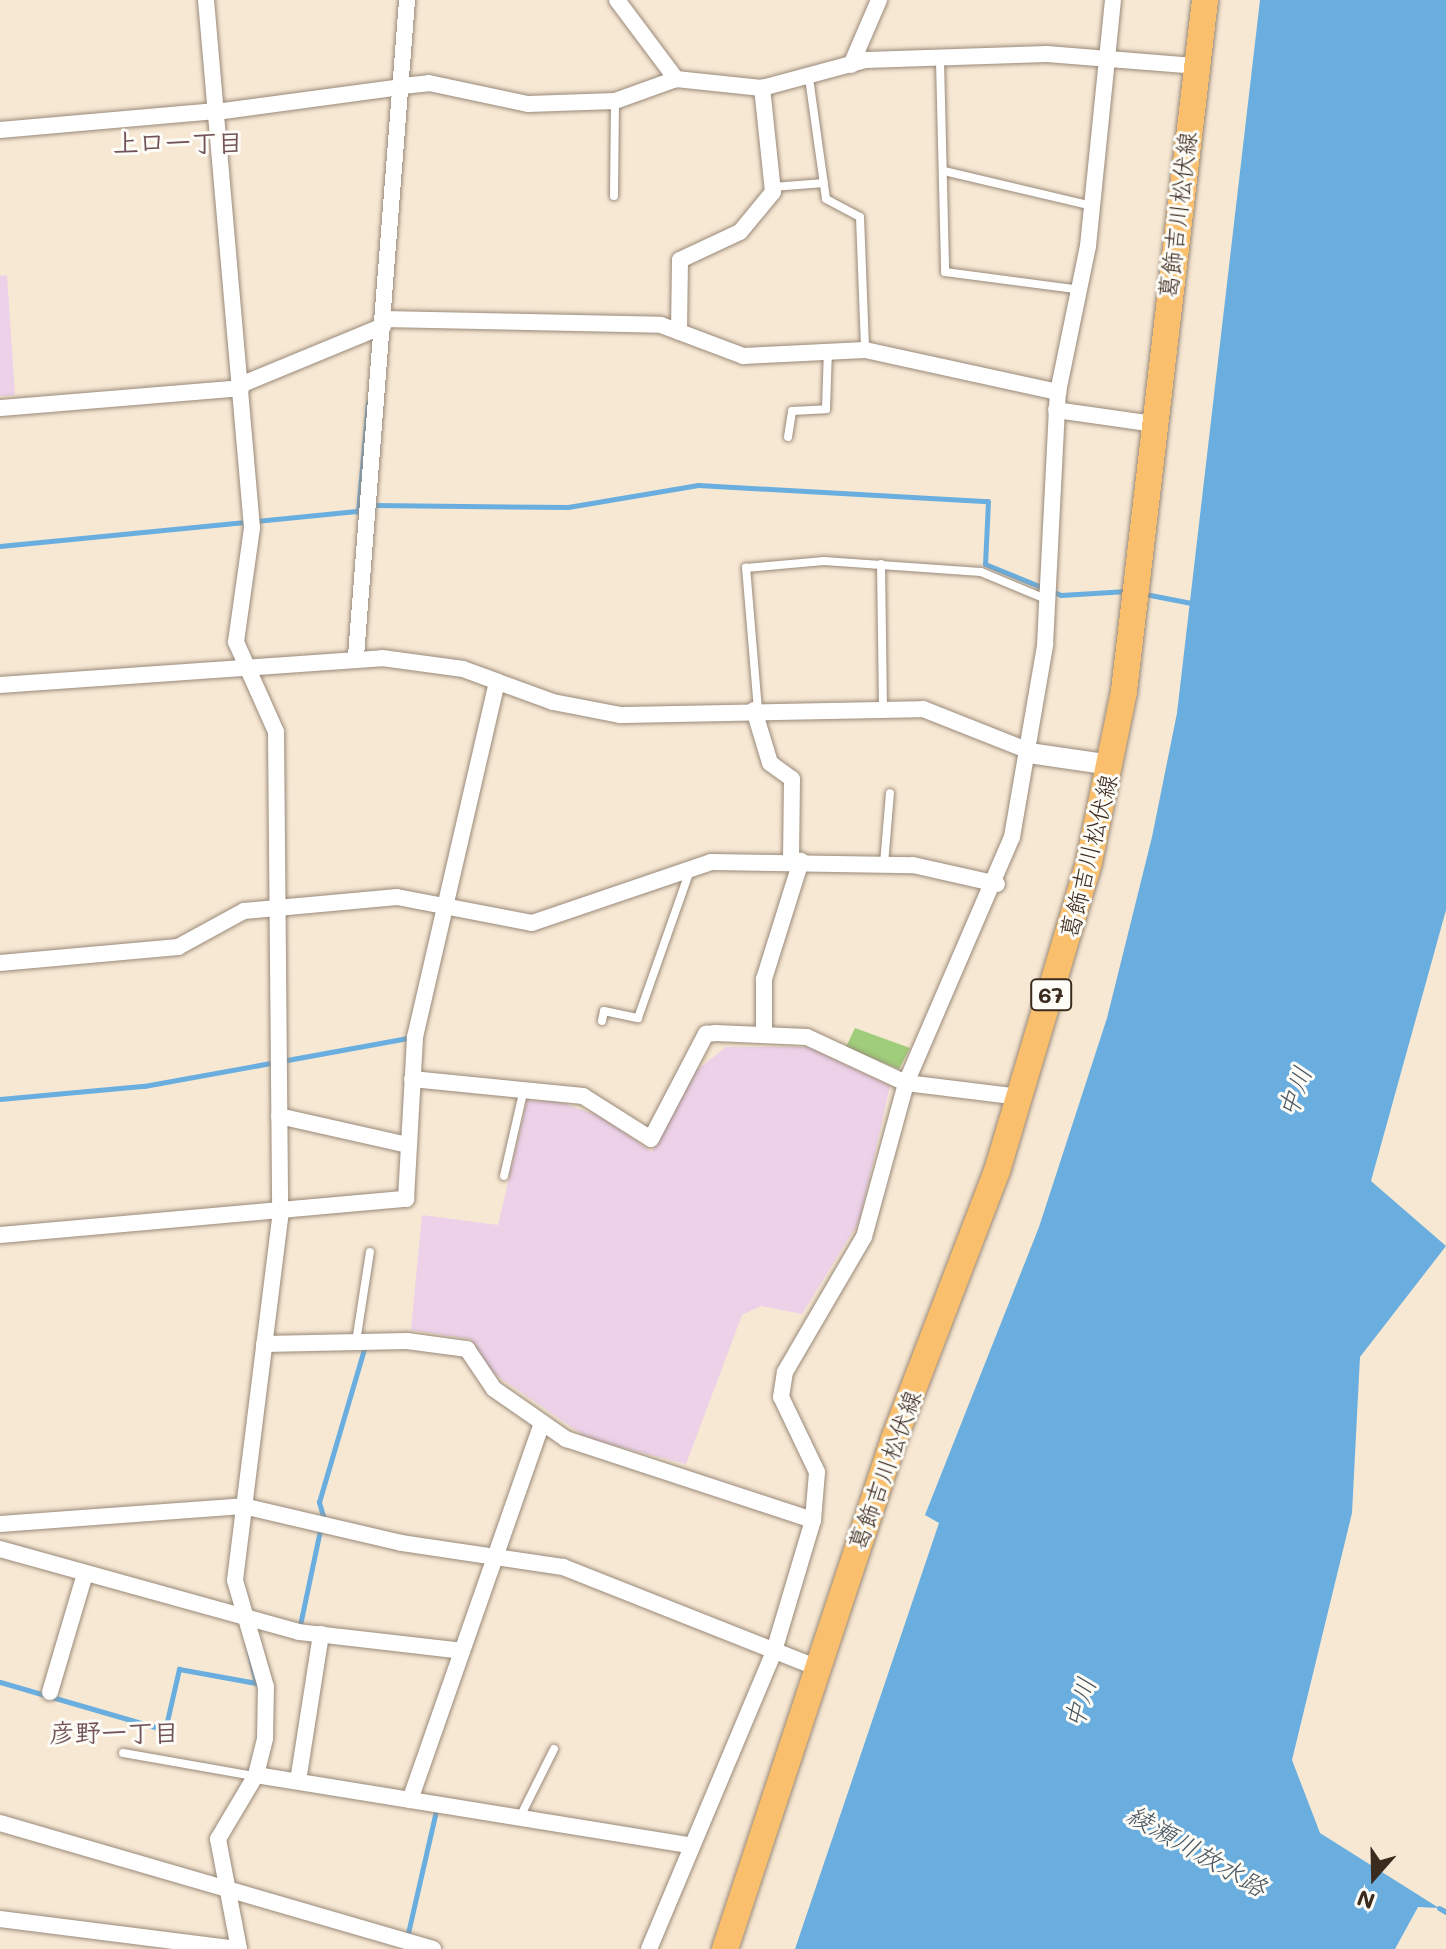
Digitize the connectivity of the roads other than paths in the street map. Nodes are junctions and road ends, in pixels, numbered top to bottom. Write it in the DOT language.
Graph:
graph roads {
  1 [pos="206,0"];
  2 [pos="407,0"];
  3 [pos="617,0"];
  4 [pos="879,0"];
  5 [pos="1113,0"];
  6 [pos="1205,0"];
  7 [pos="1107,56"];
  8 [pos="940,61"];
  9 [pos="851,65"];
  10 [pos="1195,66"];
  11 [pos="809,78"];
  12 [pos="676,79"];
  13 [pos="402,86"];
  14 [pos="762,88"];
  15 [pos="615,101"];
  16 [pos="216,112"];
  17 [pos="0,130"];
  18 [pos="944,171"];
  19 [pos="824,183"];
  20 [pos="773,187"];
  21 [pos="614,196"];
  22 [pos="1093,206"];
  23 [pos="1082,290"];
  24 [pos="383,323"];
  25 [pos="679,332"];
  26 [pos="828,350"];
  27 [pos="865,350"];
  28 [pos="240,387"];
  29 [pos="1058,392"];
  30 [pos="0,408"];
  31 [pos="1056,410"];
  32 [pos="1154,424"];
  33 [pos="788,437"];
  34 [pos="881,564"];
  35 [pos="1050,600"];
  36 [pos="356,656"];
  37 [pos="244,662"];
  38 [pos="497,682"];
  39 [pos="0,685"];
  40 [pos="883,709"];
  41 [pos="756,710"];
  42 [pos="1029,752"];
  43 [pos="1111,765"];
  44 [pos="890,793"];
  45 [pos="796,860"];
  46 [pos="884,865"];
  47 [pos="690,869"];
  48 [pos="997,884"];
  49 [pos="276,908"];
  50 [pos="444,908"];
  51 [pos="0,963"];
  52 [pos="602,1021"];
  53 [pos="764,1035"];
  54 [pos="412,1079"];
  55 [pos="906,1083"];
  56 [pos="524,1088"];
  57 [pos="1020,1097"];
  58 [pos="279,1116"];
  59 [pos="408,1145"];
  60 [pos="504,1176"];
  61 [pos="280,1211"];
  62 [pos="0,1235"];
  63 [pos="370,1252"];
  64 [pos="356,1343"];
  65 [pos="264,1344"];
  66 [pos="542,1423"];
  67 [pos="243,1506"];
  68 [pos="813,1520"];
  69 [pos="0,1524"];
  70 [pos="0,1549"];
  71 [pos="495,1553"];
  72 [pos="85,1574"];
  73 [pos="247,1620"];
  74 [pos="321,1634"];
  75 [pos="462,1651"];
  76 [pos="774,1651"];
  77 [pos="815,1667"];
  78 [pos="50,1692"];
  79 [pos="554,1749"];
  80 [pos="123,1753"];
  81 [pos="255,1776"];
  82 [pos="298,1781"];
  83 [pos="410,1800"];
  84 [pos="520,1817"];
  85 [pos="0,1823"];
  86 [pos="690,1845"];
  87 [pos="229,1890"];
  88 [pos="0,1919"];
  89 [pos="411,1946"];
  90 [pos="239,1949"];
  91 [pos="433,1949"];
  92 [pos="649,1949"];
  93 [pos="725,1949"];
  1 -- 16 [label="street"];
  2 -- 13 [label="street"];
  3 -- 12 [label="street"];
  4 -- 9 [label="street"];
  5 -- 7 [label="street"];
  6 -- 10 [label="main road, 葛飾吉川松伏線 / 67"];
  7 -- 8 [label="street"];
  7 -- 10 [label="street"];
  7 -- 22 [label="street"];
  8 -- 9 [label="street"];
  8 -- 18 [label="lane"];
  9 -- 11 [label="street"];
  10 -- 32 [label="main road, 葛飾吉川松伏線 / 67"];
  11 -- 14 [label="street"];
  11 -- 19 [label="lane"];
  12 -- 14 [label="street"];
  12 -- 15 [label="street"];
  13 -- 15 [label="street"];
  13 -- 16 [label="street"];
  13 -- 24 [label="street"];
  14 -- 20 [label="street"];
  15 -- 21 [label="lane"];
  16 -- 17 [label="street"];
  16 -- 28 [label="street"];
  18 -- 22 [label="lane"];
  18 -- 23 [label="lane"];
  19 -- 20 [label="lane"];
  19 -- 27 [label="lane"];
  20 -- 25 [label="street"];
  22 -- 23 [label="street"];
  23 -- 29 [label="street"];
  24 -- 25 [label="street"];
  24 -- 28 [label="street"];
  24 -- 36 [label="street"];
  25 -- 26 [label="street"];
  26 -- 27 [label="street"];
  26 -- 33 [label="lane"];
  27 -- 29 [label="street"];
  28 -- 30 [label="street"];
  28 -- 37 [label="street"];
  29 -- 31 [label="street"];
  31 -- 32 [label="street"];
  31 -- 35 [label="street"];
  32 -- 43 [label="main road, 葛飾吉川松伏線 / 67"];
  34 -- 35 [label="lane"];
  34 -- 40 [label="lane"];
  34 -- 41 [label="lane"];
  35 -- 42 [label="street"];
  36 -- 37 [label="street"];
  36 -- 38 [label="street"];
  37 -- 39 [label="street"];
  37 -- 49 [label="street"];
  38 -- 41 [label="street"];
  38 -- 50 [label="street"];
  40 -- 41 [label="street"];
  40 -- 42 [label="street"];
  41 -- 45 [label="street"];
  42 -- 43 [label="street"];
  42 -- 48 [label="street"];
  43 -- 57 [label="main road, 葛飾吉川松伏線 / 67"];
  44 -- 46 [label="lane"];
  45 -- 46 [label="street"];
  45 -- 47 [label="street"];
  45 -- 53 [label="street"];
  46 -- 48 [label="street"];
  47 -- 50 [label="street"];
  47 -- 52 [label="lane"];
  48 -- 55 [label="street"];
  49 -- 50 [label="street"];
  49 -- 51 [label="street"];
  49 -- 58 [label="street"];
  50 -- 54 [label="street"];
  53 -- 55 [label="street"];
  53 -- 56 [label="street"];
  54 -- 56 [label="street"];
  54 -- 59 [label="street"];
  55 -- 57 [label="street"];
  55 -- 68 [label="street"];
  56 -- 60 [label="lane"];
  57 -- 77 [label="main road, 葛飾吉川松伏線 / 67"];
  58 -- 59 [label="street"];
  58 -- 61 [label="street"];
  59 -- 61 [label="street"];
  61 -- 62 [label="street"];
  61 -- 65 [label="street"];
  63 -- 64 [label="lane"];
  64 -- 65 [label="street"];
  64 -- 66 [label="street"];
  65 -- 67 [label="street"];
  66 -- 68 [label="street"];
  66 -- 71 [label="street"];
  67 -- 69 [label="street"];
  67 -- 71 [label="street"];
  67 -- 73 [label="street"];
  68 -- 76 [label="street"];
  70 -- 72 [label="street"];
  71 -- 75 [label="street"];
  71 -- 76 [label="street"];
  72 -- 73 [label="street"];
  72 -- 78 [label="street"];
  73 -- 74 [label="street"];
  73 -- 81 [label="street"];
  74 -- 75 [label="street"];
  74 -- 82 [label="street"];
  75 -- 83 [label="street"];
  76 -- 77 [label="street"];
  76 -- 86 [label="street"];
  77 -- 93 [label="main road, 葛飾吉川松伏線 / 67"];
  79 -- 84 [label="lane"];
  80 -- 81 [label="lane"];
  81 -- 82 [label="street"];
  81 -- 87 [label="street"];
  82 -- 83 [label="street"];
  83 -- 84 [label="street"];
  84 -- 86 [label="street"];
  85 -- 87 [label="street"];
  86 -- 92 [label="street"];
  87 -- 89 [label="street"];
  87 -- 90 [label="street"];
  88 -- 90 [label="street"];
  89 -- 91 [label="street"];
}
